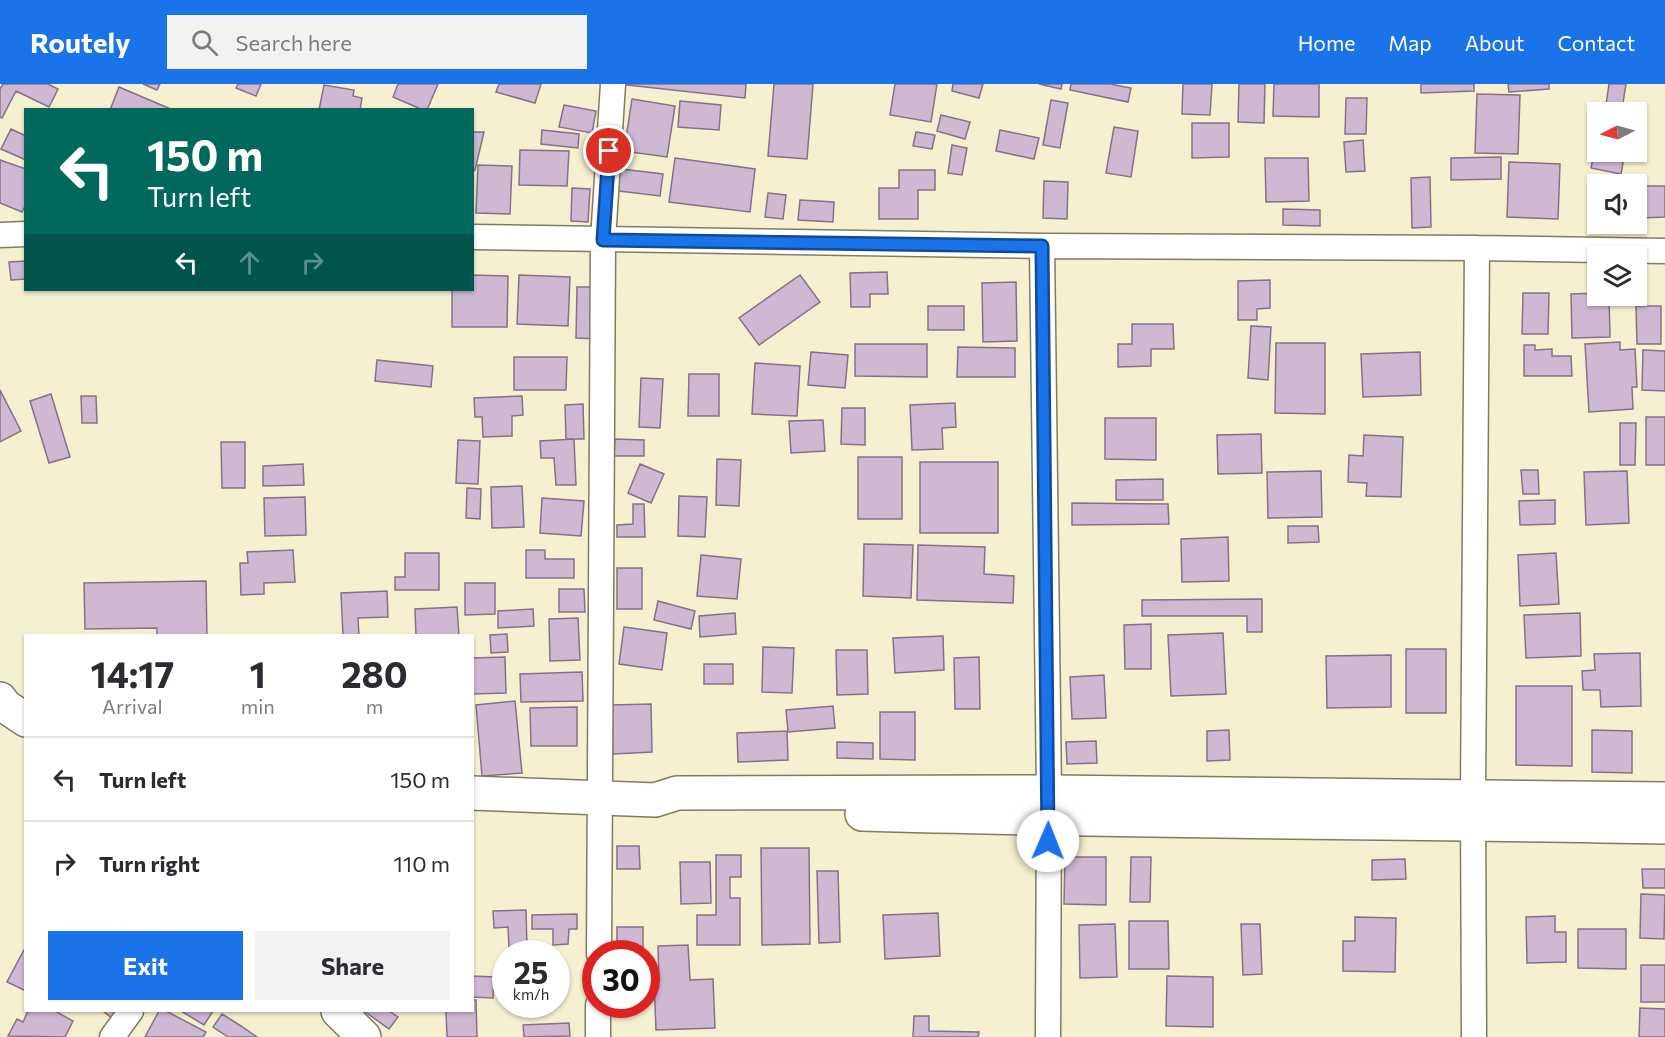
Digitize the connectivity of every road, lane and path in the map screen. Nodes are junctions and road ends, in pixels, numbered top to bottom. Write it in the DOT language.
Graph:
graph roads {
  1 [pos="614,84"];
  2 [pos="24,234"];
  3 [pos="0,235"];
  4 [pos="474,237"];
  5 [pos="603,240"];
  6 [pos="1042,246"];
  7 [pos="1478,248"];
  8 [pos="1665,251"];
  9 [pos="0,699"];
  10 [pos="24,719"];
  11 [pos="474,793"];
  12 [pos="601,798"];
  13 [pos="1665,799"];
  14 [pos="1049,806"];
  15 [pos="1473,810"];
  16 [pos="1665,827"];
  17 [pos="599,940"];
  18 [pos="130,1012"];
  19 [pos="339,1012"];
  20 [pos="598,1018"];
  21 [pos="112,1037"];
  22 [pos="364,1037"];
  23 [pos="598,1037"];
  24 [pos="1048,1037"];
  25 [pos="1474,1037"];
  1 -- 5 [label="street"];
  2 -- 3 [label="street"];
  4 -- 5 [label="street"];
  5 -- 6 [label="street"];
  5 -- 12 [label="street"];
  6 -- 7 [label="street"];
  6 -- 14 [label="street"];
  7 -- 8 [label="street"];
  7 -- 15 [label="street"];
  9 -- 10 [label="street"];
  11 -- 12 [label="street"];
  12 -- 14 [label="street"];
  12 -- 17 [label="street"];
  13 -- 15 [label="street"];
  14 -- 15 [label="street"];
  14 -- 24 [label="street"];
  15 -- 16 [label="street"];
  15 -- 25 [label="street"];
  18 -- 21 [label="street"];
  19 -- 22 [label="street"];
  20 -- 23 [label="street"];
}
